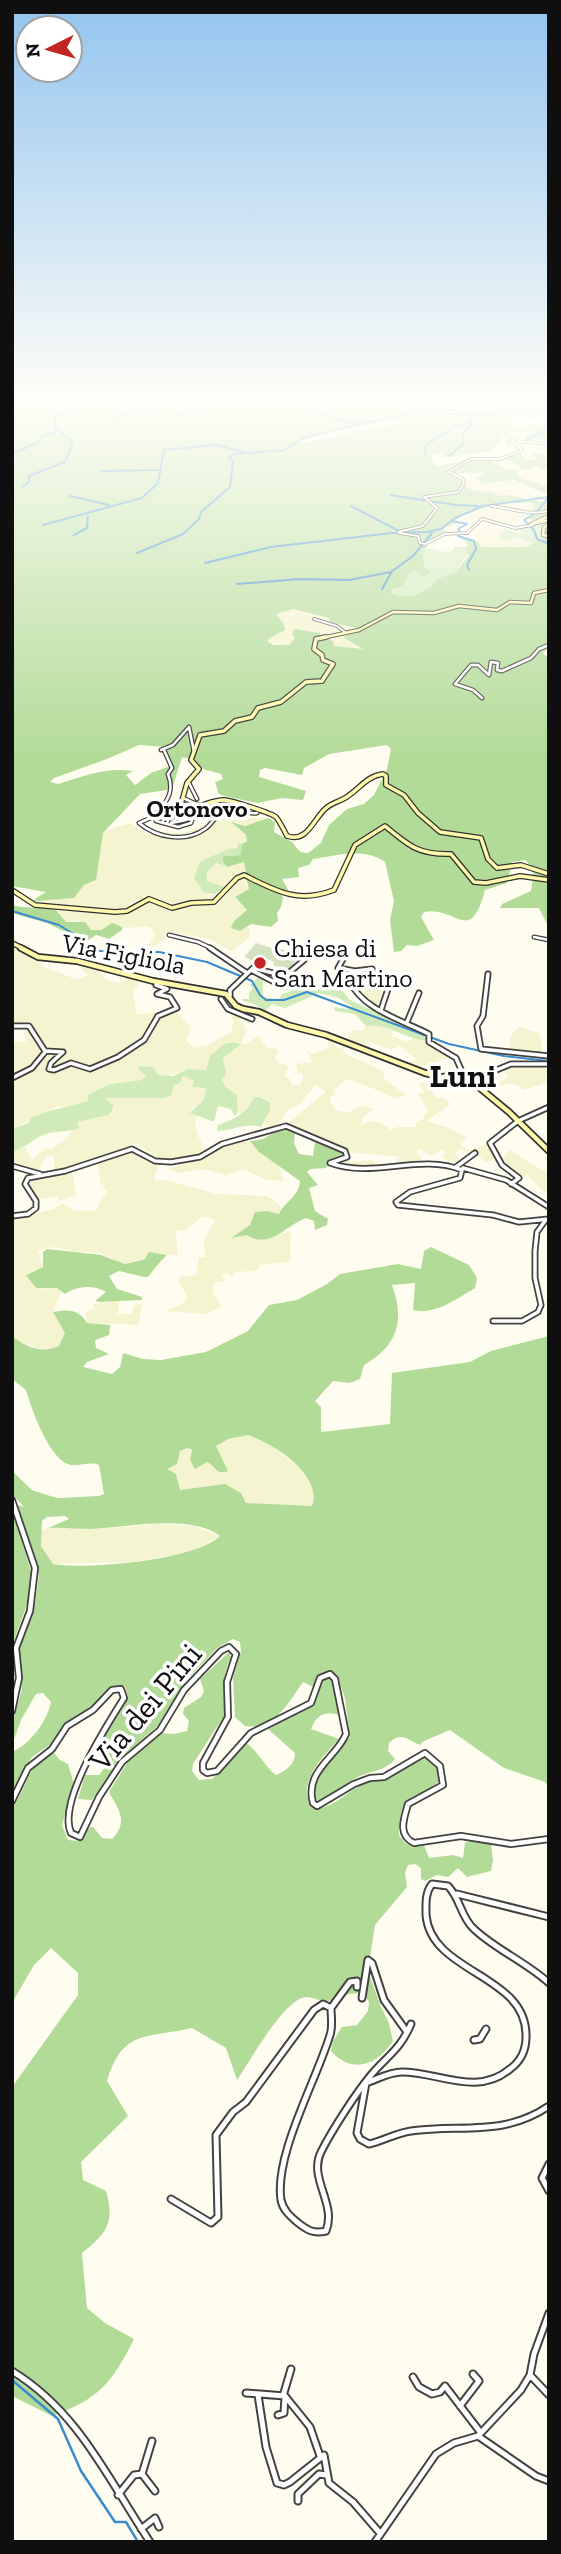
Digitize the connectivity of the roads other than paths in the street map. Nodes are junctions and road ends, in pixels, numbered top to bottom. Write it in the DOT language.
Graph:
graph roads {
  1 [pos="431,517"];
  2 [pos="549,520"];
  3 [pos="533,525"];
  4 [pos="549,531"];
  5 [pos="549,590"];
  6 [pos="314,619"];
  7 [pos="346,633"];
  8 [pos="549,645"];
  9 [pos="482,698"];
  10 [pos="194,753"];
  11 [pos="188,781"];
  12 [pos="183,798"];
  13 [pos="197,799"];
  14 [pos="181,804"];
  15 [pos="203,807"];
  16 [pos="185,810"];
  17 [pos="195,811"];
  18 [pos="157,812"];
  19 [pos="257,813"];
  20 [pos="180,816"];
  21 [pos="167,822"];
  22 [pos="549,874"];
  23 [pos="549,880"];
  24 [pos="12,890"];
  25 [pos="169,935"];
  26 [pos="534,937"];
  27 [pos="549,940"];
  28 [pos="12,943"];
  29 [pos="346,954"];
  30 [pos="304,960"];
  31 [pos="372,970"];
  32 [pos="355,971"];
  33 [pos="248,973"];
  34 [pos="488,974"];
  35 [pos="391,981"];
  36 [pos="157,982"];
  37 [pos="280,985"];
  38 [pos="419,993"];
  39 [pos="230,996"];
  40 [pos="220,999"];
  41 [pos="381,1010"];
  42 [pos="252,1019"];
  43 [pos="407,1022"];
  44 [pos="12,1026"];
  45 [pos="46,1051"];
  46 [pos="518,1054"];
  47 [pos="549,1056"];
  48 [pos="517,1062"];
  49 [pos="549,1064"];
  50 [pos="463,1074"];
  51 [pos="12,1078"];
  52 [pos="472,1080"];
  53 [pos="549,1107"];
  54 [pos="519,1121"];
  55 [pos="549,1151"];
  56 [pos="475,1153"];
  57 [pos="12,1166"];
  58 [pos="458,1167"];
  59 [pos="46,1175"];
  60 [pos="511,1184"];
  61 [pos="549,1207"];
  62 [pos="12,1216"];
  63 [pos="548,1219"];
  64 [pos="493,1321"];
  65 [pos="12,1500"];
  66 [pos="12,1712"];
  67 [pos="12,1801"];
  68 [pos="549,1839"];
  69 [pos="457,1894"];
  70 [pos="549,1917"];
  71 [pos="549,1983"];
  72 [pos="357,1987"];
  73 [pos="362,1998"];
  74 [pos="331,2008"];
  75 [pos="411,2024"];
  76 [pos="486,2029"];
  77 [pos="407,2032"];
  78 [pos="474,2040"];
  79 [pos="366,2083"];
  80 [pos="549,2106"];
  81 [pos="549,2164"];
  82 [pos="549,2191"];
  83 [pos="171,2199"];
  84 [pos="549,2313"];
  85 [pos="291,2369"];
  86 [pos="12,2371"];
  87 [pos="473,2374"];
  88 [pos="530,2375"];
  89 [pos="414,2377"];
  90 [pos="246,2393"];
  91 [pos="258,2395"];
  92 [pos="549,2395"];
  93 [pos="284,2396"];
  94 [pos="460,2406"];
  95 [pos="278,2415"];
  96 [pos="479,2435"];
  97 [pos="152,2441"];
  98 [pos="320,2456"];
  99 [pos="142,2473"];
  100 [pos="326,2475"];
  101 [pos="549,2481"];
  102 [pos="155,2491"];
  103 [pos="118,2495"];
  104 [pos="298,2501"];
  105 [pos="159,2528"];
  106 [pos="141,2529"];
  107 [pos="379,2532"];
  108 [pos="150,2542"];
  109 [pos="375,2542"];
  1 -- 3 [label="street"];
  2 -- 3 [label="street"];
  2 -- 4 [label="street"];
  5 -- 7 [label="street"];
  6 -- 7 [label="street"];
  7 -- 10 [label="street"];
  8 -- 9 [label="street"];
  10 -- 11 [label="street"];
  10 -- 18 [label="street"];
  11 -- 12 [label="street"];
  11 -- 13 [label="street"];
  12 -- 14 [label="street"];
  12 -- 15 [label="street"];
  14 -- 16 [label="street"];
  14 -- 21 [label="street"];
  15 -- 17 [label="street"];
  15 -- 19 [label="street"];
  16 -- 17 [label="street"];
  16 -- 20 [label="street"];
  16 -- 21 [label="street"];
  17 -- 21 [label="street"];
  19 -- 21 [label="street"];
  19 -- 22 [label="street"];
  20 -- 21 [label="street"];
  20 -- 21 [label="street"];
  23 -- 24 [label="street"];
  25 -- 33 [label="street"];
  26 -- 27 [label="street"];
  28 -- 36 [label="street, Via Figliola"];
  29 -- 32 [label="street"];
  30 -- 33 [label="street"];
  31 -- 32 [label="street"];
  32 -- 41 [label="street"];
  33 -- 37 [label="street"];
  33 -- 39 [label="street"];
  34 -- 46 [label="street"];
  35 -- 41 [label="street"];
  36 -- 39 [label="street, Via Figliola"];
  36 -- 45 [label="street"];
  38 -- 43 [label="street"];
  39 -- 50 [label="street, Via Figliola"];
  40 -- 42 [label="street"];
  41 -- 43 [label="street"];
  43 -- 50 [label="street"];
  44 -- 45 [label="street"];
  45 -- 51 [label="street"];
  46 -- 47 [label="street"];
  46 -- 48 [label="street"];
  48 -- 49 [label="street"];
  48 -- 52 [label="street"];
  50 -- 52 [label="street"];
  52 -- 54 [label="street"];
  53 -- 54 [label="street"];
  54 -- 55 [label="street"];
  54 -- 60 [label="street"];
  56 -- 58 [label="street"];
  57 -- 59 [label="street"];
  58 -- 59 [label="street"];
  58 -- 60 [label="street"];
  58 -- 63 [label="street"];
  59 -- 62 [label="street"];
  60 -- 61 [label="street"];
  63 -- 64 [label="street"];
  65 -- 66 [label="street"];
  67 -- 68 [label="street, Via dei Pini"];
  69 -- 70 [label="street"];
  69 -- 71 [label="street"];
  69 -- 79 [label="street"];
  72 -- 74 [label="street"];
  73 -- 77 [label="street"];
  74 -- 79 [label="street"];
  74 -- 83 [label="street"];
  75 -- 77 [label="street"];
  76 -- 78 [label="street"];
  77 -- 79 [label="street"];
  79 -- 80 [label="street"];
  81 -- 82 [label="street"];
  84 -- 88 [label="street"];
  85 -- 93 [label="street"];
  86 -- 103 [label="street"];
  87 -- 94 [label="street"];
  88 -- 92 [label="street"];
  88 -- 96 [label="street"];
  89 -- 94 [label="street"];
  90 -- 91 [label="street"];
  91 -- 93 [label="street"];
  91 -- 98 [label="street"];
  93 -- 95 [label="street"];
  93 -- 98 [label="street"];
  94 -- 96 [label="street"];
  96 -- 101 [label="street"];
  96 -- 107 [label="street"];
  97 -- 99 [label="street"];
  98 -- 100 [label="street"];
  99 -- 102 [label="street"];
  99 -- 103 [label="street"];
  100 -- 104 [label="street"];
  100 -- 107 [label="street"];
  103 -- 106 [label="street"];
  105 -- 106 [label="street"];
  106 -- 108 [label="street"];
  107 -- 109 [label="street"];
}
